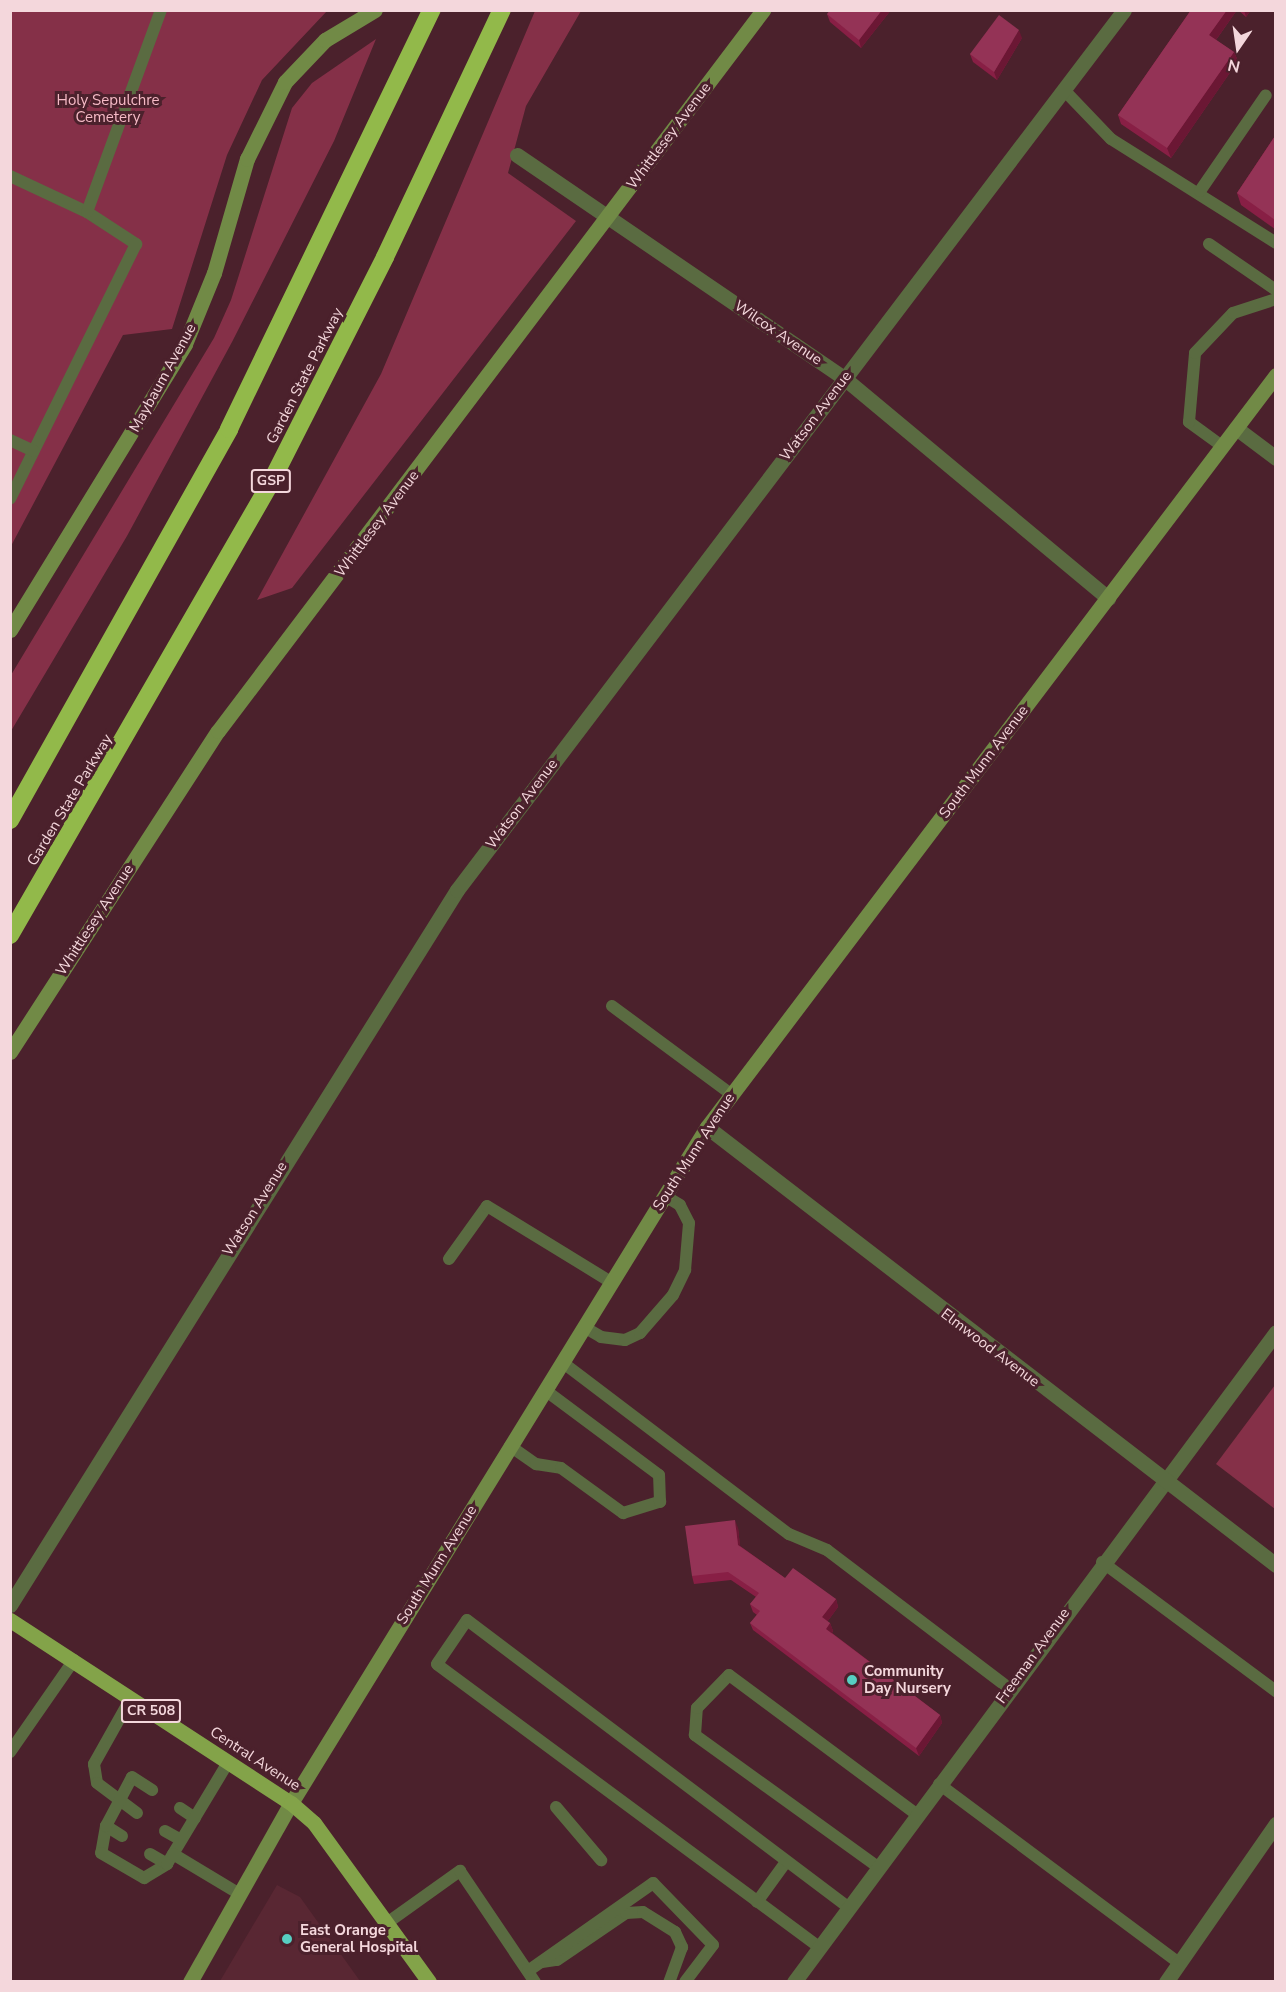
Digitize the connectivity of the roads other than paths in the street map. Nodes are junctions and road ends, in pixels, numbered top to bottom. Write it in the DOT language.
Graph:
graph roads {
  1 [pos="161,10"];
  2 [pos="375,10"];
  3 [pos="432,10"];
  4 [pos="502,10"];
  5 [pos="764,10"];
  6 [pos="1124,10"];
  7 [pos="1064,90"];
  8 [pos="1266,95"];
  9 [pos="517,155"];
  10 [pos="10,176"];
  11 [pos="1200,191"];
  12 [pos="87,212"];
  13 [pos="608,217"];
  14 [pos="1275,243"];
  15 [pos="1209,244"];
  16 [pos="1275,290"];
  17 [pos="1275,299"];
  18 [pos="1275,375"];
  19 [pos="844,378"];
  20 [pos="1236,428"];
  21 [pos="10,440"];
  22 [pos="1222,446"];
  23 [pos="34,451"];
  24 [pos="1275,458"];
  25 [pos="10,499"];
  26 [pos="1108,598"];
  27 [pos="10,630"];
  28 [pos="10,820"];
  29 [pos="10,934"];
  30 [pos="612,1006"];
  31 [pos="10,1052"];
  32 [pos="731,1095"];
  33 [pos="707,1127"];
  34 [pos="665,1196"];
  35 [pos="448,1259"];
  36 [pos="611,1282"];
  37 [pos="584,1327"];
  38 [pos="1275,1332"];
  39 [pos="562,1362"];
  40 [pos="546,1390"];
  41 [pos="510,1446"];
  42 [pos="1162,1479"];
  43 [pos="1101,1562"];
  44 [pos="1275,1565"];
  45 [pos="10,1605"];
  46 [pos="10,1620"];
  47 [pos="74,1660"];
  48 [pos="1009,1688"];
  49 [pos="1275,1690"];
  50 [pos="131,1698"];
  51 [pos="10,1752"];
  52 [pos="227,1764"];
  53 [pos="939,1784"];
  54 [pos="152,1790"];
  55 [pos="118,1801"];
  56 [pos="291,1803"];
  57 [pos="556,1807"];
  58 [pos="180,1808"];
  59 [pos="137,1813"];
  60 [pos="916,1814"];
  61 [pos="195,1818"];
  62 [pos="1275,1824"];
  63 [pos="105,1826"];
  64 [pos="165,1831"];
  65 [pos="122,1836"];
  66 [pos="181,1840"];
  67 [pos="150,1854"];
  68 [pos="170,1859"];
  69 [pos="602,1860"];
  70 [pos="786,1862"];
  71 [pos="878,1867"];
  72 [pos="238,1893"];
  73 [pos="757,1902"];
  74 [pos="848,1907"];
  75 [pos="387,1923"];
  76 [pos="819,1947"];
  77 [pos="540,1962"];
  78 [pos="1179,1963"];
  79 [pos="532,1976"];
  80 [pos="429,1981"];
  81 [pos="190,1982"];
  82 [pos="669,1982"];
  83 [pos="686,1982"];
  84 [pos="794,1982"];
  85 [pos="1166,1982"];
  1 -- 12 [label="lane"];
  2 -- 27 [label="main road, Maybaum Avenue"];
  3 -- 28 [label="highway"];
  4 -- 29 [label="highway, Garden State Parkway / GSP"];
  5 -- 13 [label="main road, Whittlesey Avenue"];
  6 -- 7 [label="street, Watson Avenue"];
  7 -- 11 [label="lane"];
  7 -- 19 [label="street, Watson Avenue"];
  8 -- 11 [label="lane"];
  9 -- 13 [label="street, Wilcox Avenue"];
  10 -- 12 [label="lane"];
  11 -- 14 [label="lane"];
  12 -- 23 [label="lane"];
  13 -- 19 [label="street, Wilcox Avenue"];
  13 -- 31 [label="main road, Whittlesey Avenue"];
  15 -- 16 [label="lane"];
  17 -- 22 [label="lane"];
  18 -- 20 [label="main road, South Munn Avenue"];
  19 -- 26 [label="street, Wilcox Avenue"];
  19 -- 45 [label="street, Watson Avenue"];
  20 -- 22 [label="main road, South Munn Avenue"];
  20 -- 24 [label="street"];
  21 -- 23 [label="lane"];
  22 -- 26 [label="main road, South Munn Avenue"];
  23 -- 25 [label="lane"];
  26 -- 32 [label="main road, South Munn Avenue"];
  30 -- 32 [label="lane"];
  32 -- 33 [label="main road, South Munn Avenue"];
  33 -- 34 [label="main road, South Munn Avenue"];
  33 -- 42 [label="street, Elmwood Avenue"];
  34 -- 36 [label="main road, South Munn Avenue"];
  34 -- 37 [label="lane"];
  35 -- 36 [label="lane"];
  36 -- 37 [label="main road, South Munn Avenue"];
  37 -- 39 [label="main road, South Munn Avenue"];
  38 -- 42 [label="street, Freeman Avenue"];
  39 -- 40 [label="main road, South Munn Avenue"];
  39 -- 48 [label="lane"];
  40 -- 41 [label="main road, South Munn Avenue"];
  40 -- 41 [label="lane"];
  41 -- 56 [label="main road, South Munn Avenue"];
  42 -- 43 [label="street, Freeman Avenue"];
  42 -- 44 [label="street, Elmwood Avenue"];
  43 -- 48 [label="street, Freeman Avenue"];
  43 -- 49 [label="lane"];
  46 -- 47 [label="main road, Central Avenue / CR 508"];
  47 -- 50 [label="main road, Central Avenue / CR 508"];
  47 -- 51 [label="lane"];
  48 -- 53 [label="street, Freeman Avenue"];
  50 -- 52 [label="main road, Central Avenue / CR 508"];
  50 -- 55 [label="lane"];
  52 -- 56 [label="main road, Central Avenue / CR 508"];
  52 -- 61 [label="lane"];
  53 -- 60 [label="street, Freeman Avenue"];
  53 -- 78 [label="lane"];
  54 -- 55 [label="lane"];
  55 -- 59 [label="lane"];
  55 -- 63 [label="lane"];
  56 -- 72 [label="main road, South Munn Avenue"];
  56 -- 75 [label="main road, Central Avenue / CR 508"];
  57 -- 69 [label="lane"];
  58 -- 61 [label="lane"];
  60 -- 71 [label="street, Freeman Avenue"];
  60 -- 71 [label="lane"];
  61 -- 66 [label="lane"];
  62 -- 78 [label="street"];
  63 -- 65 [label="lane"];
  63 -- 68 [label="lane"];
  64 -- 66 [label="lane"];
  66 -- 68 [label="lane"];
  67 -- 68 [label="lane"];
  68 -- 72 [label="lane"];
  70 -- 73 [label="lane"];
  70 -- 73 [label="lane"];
  70 -- 74 [label="lane"];
  71 -- 74 [label="street, Freeman Avenue"];
  72 -- 81 [label="main road, South Munn Avenue"];
  73 -- 76 [label="lane"];
  74 -- 76 [label="street, Freeman Avenue"];
  75 -- 79 [label="lane"];
  75 -- 80 [label="main road, Central Avenue / CR 508"];
  76 -- 84 [label="street, Freeman Avenue"];
  77 -- 79 [label="lane"];
  77 -- 82 [label="lane"];
  77 -- 83 [label="lane"];
  78 -- 85 [label="street"];
}
